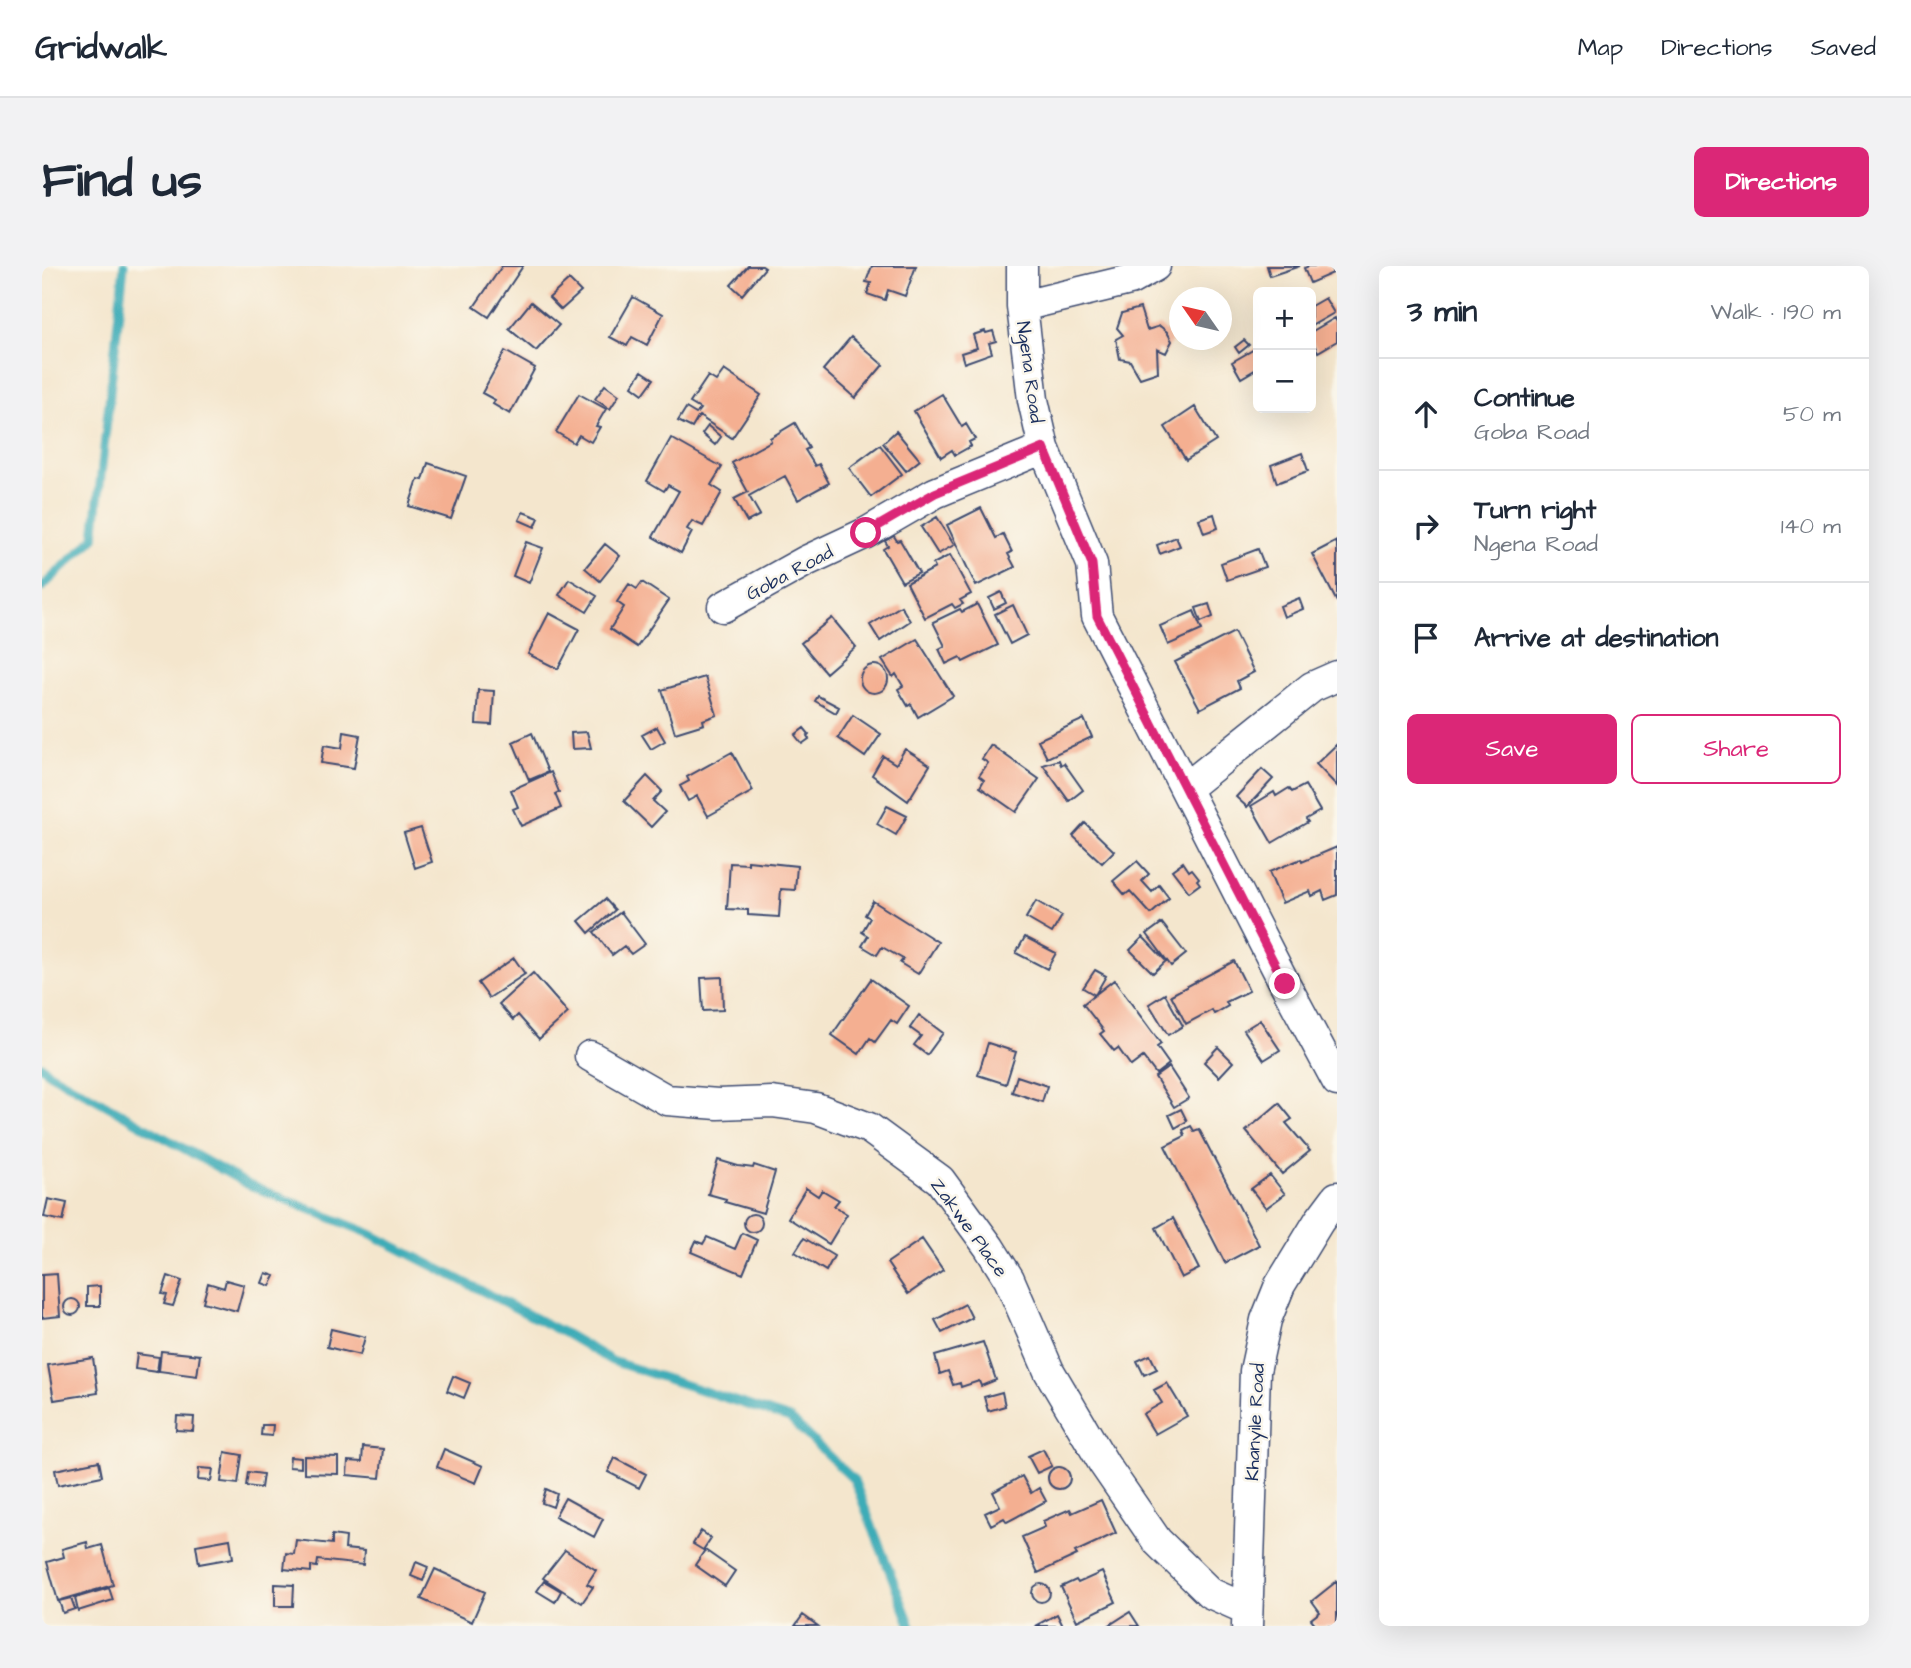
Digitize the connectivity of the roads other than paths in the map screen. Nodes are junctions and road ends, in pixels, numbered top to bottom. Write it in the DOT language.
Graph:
graph roads {
  1 [pos="1022,266"];
  2 [pos="1155,266"];
  3 [pos="1022,306"];
  4 [pos="1044,448"];
  5 [pos="723,607"];
  6 [pos="1337,676"];
  7 [pos="1186,788"];
  8 [pos="590,1056"];
  9 [pos="1337,1081"];
  10 [pos="1337,1197"];
  11 [pos="1247,1617"];
  1 -- 3 [label="street, Ngena Road"];
  2 -- 3 [label="street"];
  3 -- 4 [label="street, Ngena Road"];
  4 -- 5 [label="street, Goba Road"];
  4 -- 7 [label="street, Ngena Road"];
  6 -- 7 [label="street"];
  7 -- 9 [label="street, Ngena Road"];
  8 -- 11 [label="street, Zakwe Place"];
  10 -- 11 [label="street, Khanyile Road"];
}
